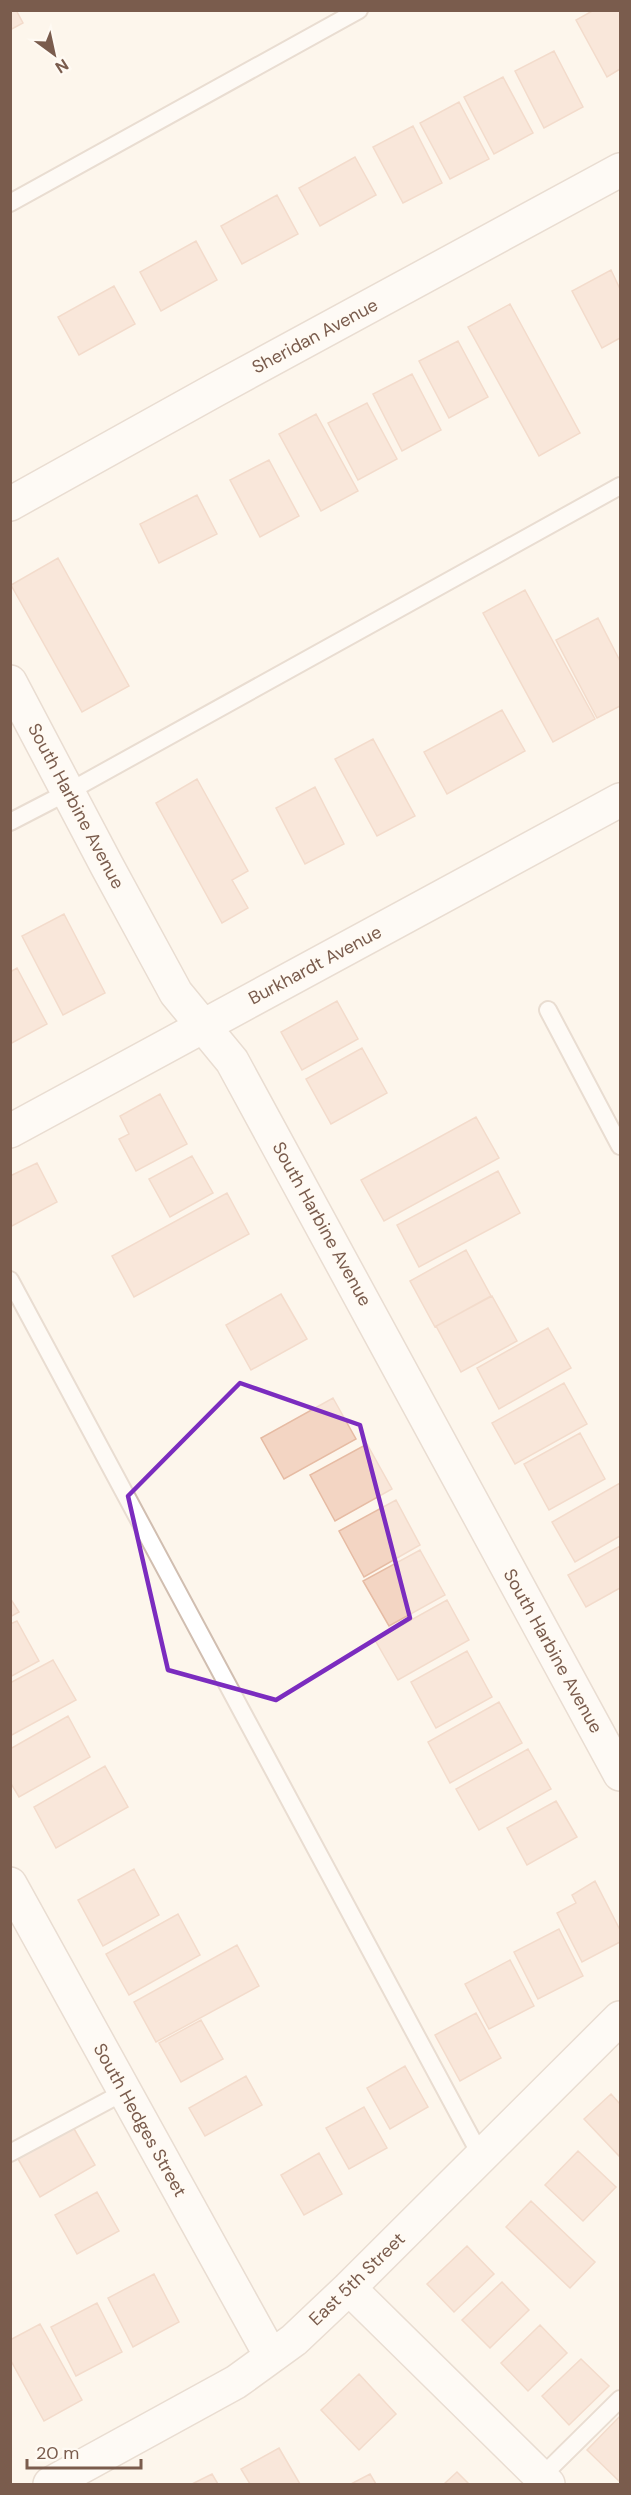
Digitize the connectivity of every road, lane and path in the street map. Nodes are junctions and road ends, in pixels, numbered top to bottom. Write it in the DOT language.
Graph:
graph roads {
  1 [pos="359,10"];
  2 [pos="621,170"];
  3 [pos="10,203"];
  4 [pos="621,486"];
  5 [pos="10,504"];
  6 [pos="10,682"];
  7 [pos="68,792"];
  8 [pos="621,800"];
  9 [pos="10,822"];
  10 [pos="548,1010"];
  11 [pos="203,1025"];
  12 [pos="10,1131"];
  13 [pos="621,1146"];
  14 [pos="10,1281"];
  15 [pos="621,1774"];
  16 [pos="10,1884"];
  17 [pos="621,2018"];
  18 [pos="124,2092"];
  19 [pos="10,2153"];
  20 [pos="482,2156"];
  21 [pos="349,2288"];
  22 [pos="271,2356"];
  23 [pos="621,2399"];
  24 [pos="541,2482"];
  25 [pos="50,2484"];
  1 -- 3 [label="lane"];
  2 -- 5 [label="street, Sheridan Avenue"];
  4 -- 7 [label="lane"];
  6 -- 7 [label="street, South Harbine Avenue"];
  7 -- 9 [label="lane"];
  7 -- 11 [label="street, South Harbine Avenue"];
  8 -- 11 [label="street, Burkhardt Avenue"];
  10 -- 13 [label="lane"];
  11 -- 12 [label="street, Burkhardt Avenue"];
  11 -- 15 [label="street, South Harbine Avenue"];
  14 -- 20 [label="lane"];
  16 -- 18 [label="street, South Hedges Street"];
  17 -- 20 [label="street, East 5th Street"];
  18 -- 19 [label="lane"];
  18 -- 22 [label="street, South Hedges Street"];
  20 -- 21 [label="street, East 5th Street"];
  21 -- 22 [label="street, East 5th Street"];
  21 -- 24 [label="street"];
  22 -- 25 [label="street, East 5th Street"];
  23 -- 24 [label="lane"];
}
